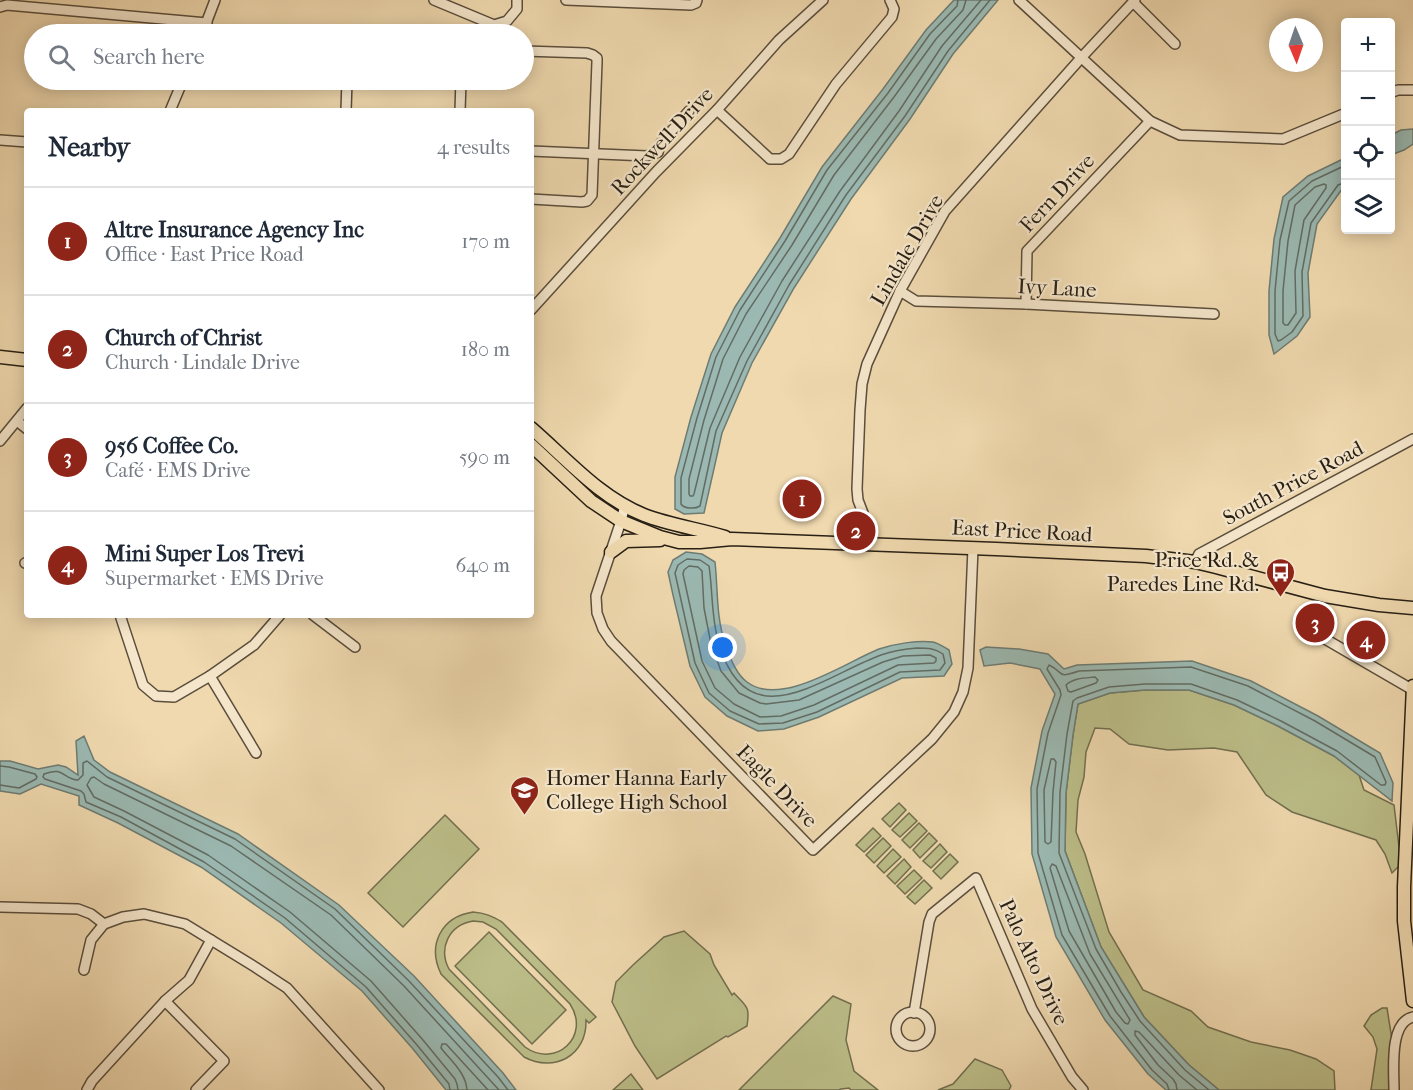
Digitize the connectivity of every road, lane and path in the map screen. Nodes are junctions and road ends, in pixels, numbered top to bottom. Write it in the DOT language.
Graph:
graph roads {
  1 [pos="215,0"];
  2 [pos="434,0"];
  3 [pos="517,0"];
  4 [pos="566,0"];
  5 [pos="823,0"];
  6 [pos="890,0"];
  7 [pos="1019,0"];
  8 [pos="1134,1"];
  9 [pos="696,2"];
  10 [pos="0,7"];
  11 [pos="207,23"];
  12 [pos="492,24"];
  13 [pos="497,24"];
  14 [pos="1175,44"];
  15 [pos="534,51"];
  16 [pos="1081,58"];
  17 [pos="179,90"];
  18 [pos="347,90"];
  19 [pos="461,90"];
  20 [pos="1413,90"];
  21 [pos="1395,91"];
  22 [pos="171,108"];
  23 [pos="346,108"];
  24 [pos="460,108"];
  25 [pos="717,110"];
  26 [pos="689,111"];
  27 [pos="1341,115"];
  28 [pos="1150,121"];
  29 [pos="0,140"];
  30 [pos="24,142"];
  31 [pos="534,151"];
  32 [pos="658,152"];
  33 [pos="594,153"];
  34 [pos="667,160"];
  35 [pos="534,200"];
  36 [pos="900,291"];
  37 [pos="1026,304"];
  38 [pos="534,307"];
  39 [pos="1214,314"];
  40 [pos="0,357"];
  41 [pos="24,360"];
  42 [pos="24,412"];
  43 [pos="17,420"];
  44 [pos="24,426"];
  45 [pos="534,431"];
  46 [pos="1413,440"];
  47 [pos="0,441"];
  48 [pos="534,448"];
  49 [pos="625,505"];
  50 [pos="621,521"];
  51 [pos="732,538"];
  52 [pos="670,539"];
  53 [pos="864,544"];
  54 [pos="973,548"];
  55 [pos="610,552"];
  56 [pos="1195,562"];
  57 [pos="1413,608"];
  58 [pos="121,618"];
  59 [pos="277,618"];
  60 [pos="317,618"];
  61 [pos="1301,625"];
  62 [pos="355,647"];
  63 [pos="210,676"];
  64 [pos="1413,688"];
  65 [pos="1412,732"];
  66 [pos="256,753"];
  67 [pos="0,907"];
  68 [pos="105,924"];
  69 [pos="211,940"];
  70 [pos="84,970"];
  71 [pos="165,1001"];
  72 [pos="1413,1001"];
  73 [pos="914,1012"];
  74 [pos="1413,1017"];
  75 [pos="87,1090"];
  76 [pos="196,1090"];
  77 [pos="379,1090"];
  78 [pos="1083,1090"];
  79 [pos="1394,1090"];
  1 -- 11 [label="street"];
  2 -- 12 [label="street"];
  3 -- 13 [label="street"];
  4 -- 9 [label="street"];
  5 -- 25 [label="street, Rockwell Drive"];
  6 -- 25 [label="street"];
  7 -- 16 [label="street"];
  8 -- 14 [label="street"];
  8 -- 16 [label="street, Lindale Drive"];
  10 -- 11 [label="street"];
  15 -- 33 [label="street"];
  16 -- 28 [label="street"];
  16 -- 36 [label="street, Lindale Drive"];
  17 -- 22 [label="street"];
  18 -- 23 [label="street"];
  19 -- 24 [label="street"];
  20 -- 21 [label="street"];
  25 -- 34 [label="street, Rockwell Drive"];
  26 -- 32 [label="street"];
  27 -- 28 [label="street"];
  28 -- 37 [label="street, Fern Drive"];
  29 -- 30 [label="street"];
  31 -- 33 [label="street"];
  32 -- 33 [label="street"];
  32 -- 34 [label="street"];
  33 -- 35 [label="street"];
  34 -- 38 [label="street, Rockwell Drive"];
  36 -- 37 [label="street, Ivy Lane"];
  36 -- 53 [label="street, Lindale Drive"];
  37 -- 39 [label="street, Ivy Lane"];
  40 -- 41 [label="main road"];
  42 -- 43 [label="street"];
  43 -- 44 [label="street"];
  43 -- 47 [label="street"];
  45 -- 49 [label="main road, East Price Road"];
  46 -- 56 [label="street, South Price Road"];
  48 -- 50 [label="main road, East Price Road"];
  49 -- 50 [label="street, Eagle Drive"];
  49 -- 51 [label="main road, East Price Road"];
  50 -- 52 [label="main road, East Price Road"];
  50 -- 55 [label="street, Eagle Drive"];
  51 -- 52 [label="main road, East Price Road"];
  51 -- 53 [label="main road, East Price Road"];
  52 -- 55 [label="main road"];
  53 -- 54 [label="main road, East Price Road"];
  54 -- 55 [label="street, Eagle Drive"];
  54 -- 56 [label="main road, East Price Road"];
  56 -- 57 [label="main road, East Price Road"];
  58 -- 63 [label="street"];
  59 -- 63 [label="street"];
  60 -- 62 [label="street"];
  61 -- 64 [label="street"];
  63 -- 66 [label="street"];
  64 -- 65 [label="main road"];
  65 -- 72 [label="main road"];
  67 -- 68 [label="street"];
  68 -- 69 [label="street"];
  68 -- 70 [label="street"];
  69 -- 71 [label="street"];
  69 -- 77 [label="street"];
  71 -- 75 [label="street"];
  71 -- 76 [label="street"];
  73 -- 78 [label="street, Palo Alto Drive"];
  74 -- 79 [label="street"];
}
